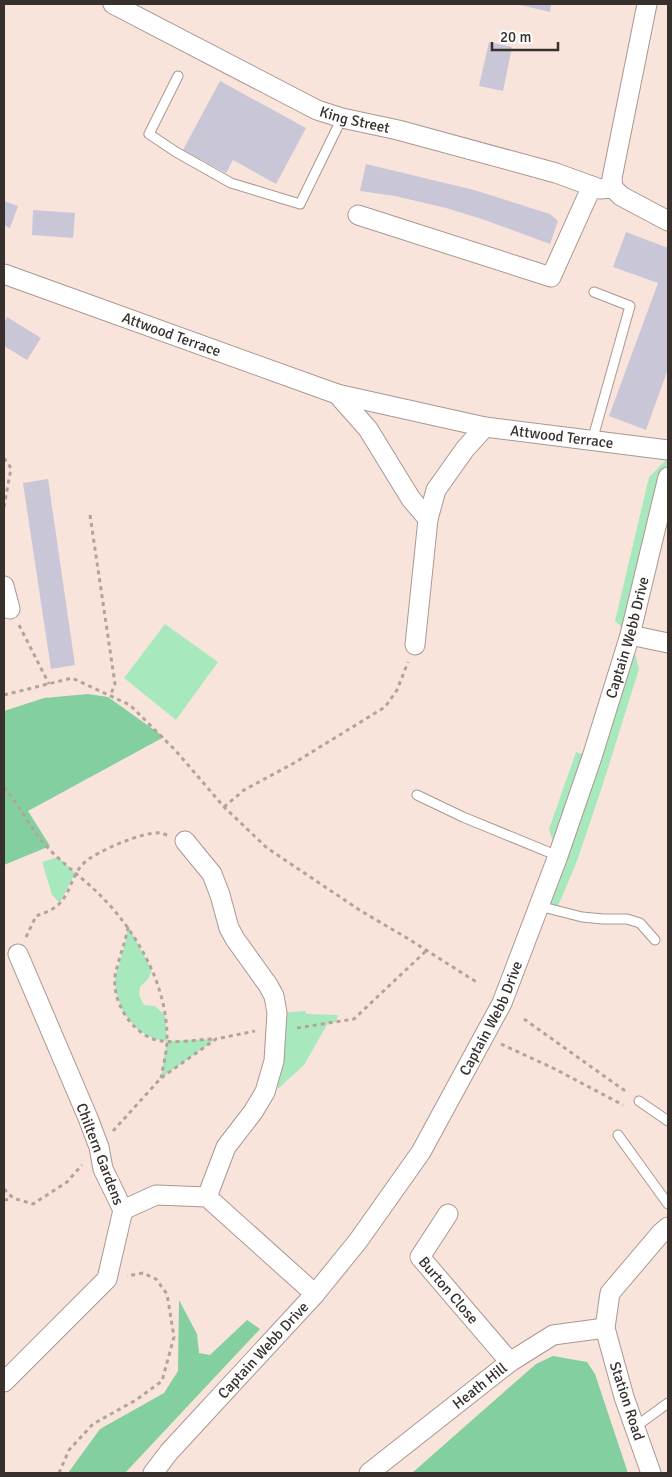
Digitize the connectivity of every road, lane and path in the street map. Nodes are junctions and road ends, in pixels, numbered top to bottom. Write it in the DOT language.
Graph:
graph roads {
  1 [pos="113,4"];
  2 [pos="647,4"];
  3 [pos="178,76"];
  4 [pos="342,118"];
  5 [pos="592,186"];
  6 [pos="613,188"];
  7 [pos="358,215"];
  8 [pos="668,221"];
  9 [pos="4,274"];
  10 [pos="594,292"];
  11 [pos="337,394"];
  12 [pos="485,426"];
  13 [pos="592,441"];
  14 [pos="668,450"];
  15 [pos="4,458"];
  16 [pos="668,477"];
  17 [pos="4,507"];
  18 [pos="90,515"];
  19 [pos="428,519"];
  20 [pos="4,586"];
  21 [pos="10,609"];
  22 [pos="630,635"];
  23 [pos="668,643"];
  24 [pos="415,645"];
  25 [pos="49,684"];
  26 [pos="4,695"];
  27 [pos="110,696"];
  28 [pos="4,787"];
  29 [pos="417,795"];
  30 [pos="224,807"];
  31 [pos="185,841"];
  32 [pos="558,856"];
  33 [pos="75,874"];
  34 [pos="539,906"];
  35 [pos="128,926"];
  36 [pos="655,940"];
  37 [pos="427,950"];
  38 [pos="18,954"];
  39 [pos="478,983"];
  40 [pos="524,1019"];
  41 [pos="275,1031"];
  42 [pos="484,1036"];
  43 [pos="216,1039"];
  44 [pos="167,1041"];
  45 [pos="161,1078"];
  46 [pos="642,1102"];
  47 [pos="668,1122"];
  48 [pos="618,1135"];
  49 [pos="99,1147"];
  50 [pos="4,1189"];
  51 [pos="12,1198"];
  52 [pos="207,1198"];
  53 [pos="4,1200"];
  54 [pos="668,1204"];
  55 [pos="123,1210"];
  56 [pos="448,1214"];
  57 [pos="668,1227"];
  58 [pos="107,1279"];
  59 [pos="315,1294"];
  60 [pos="605,1328"];
  61 [pos="510,1362"];
  62 [pos="4,1382"];
  63 [pos="668,1403"];
  64 [pos="635,1427"];
  65 [pos="59,1473"];
  66 [pos="153,1473"];
  67 [pos="369,1473"];
  68 [pos="651,1473"];
  1 -- 4 [label="street, King Street"];
  2 -- 6 [label="street"];
  3 -- 4 [label="lane"];
  4 -- 5 [label="street, King Street"];
  5 -- 6 [label="street, King Street"];
  5 -- 7 [label="street"];
  6 -- 8 [label="street"];
  9 -- 11 [label="street, Attwood Terrace"];
  10 -- 13 [label="lane"];
  11 -- 12 [label="street, Attwood Terrace"];
  11 -- 19 [label="street, Attwood Terrace"];
  12 -- 13 [label="street, Attwood Terrace"];
  12 -- 19 [label="street"];
  13 -- 14 [label="street, Attwood Terrace"];
  15 -- 17 [label="path"];
  16 -- 22 [label="street, Captain Webb Drive"];
  18 -- 27 [label="path"];
  19 -- 24 [label="street"];
  20 -- 21 [label="street"];
  21 -- 25 [label="path"];
  22 -- 23 [label="street"];
  22 -- 32 [label="street, Captain Webb Drive"];
  24 -- 30 [label="path"];
  25 -- 26 [label="path"];
  25 -- 27 [label="path"];
  27 -- 30 [label="path"];
  28 -- 33 [label="path"];
  29 -- 32 [label="lane"];
  30 -- 37 [label="path"];
  31 -- 33 [label="path"];
  31 -- 41 [label="street"];
  32 -- 34 [label="street, Captain Webb Drive"];
  33 -- 35 [label="path"];
  33 -- 38 [label="path"];
  34 -- 36 [label="lane"];
  34 -- 42 [label="street, Captain Webb Drive"];
  35 -- 44 [label="path"];
  35 -- 44 [label="path"];
  37 -- 39 [label="path"];
  37 -- 41 [label="path"];
  38 -- 49 [label="street, Chiltern Gardens"];
  40 -- 46 [label="path"];
  41 -- 43 [label="path"];
  41 -- 52 [label="street"];
  42 -- 46 [label="path"];
  42 -- 59 [label="street, Captain Webb Drive"];
  43 -- 44 [label="path"];
  43 -- 45 [label="path"];
  44 -- 45 [label="path"];
  45 -- 49 [label="path"];
  46 -- 47 [label="lane"];
  48 -- 54 [label="lane"];
  49 -- 51 [label="path"];
  49 -- 55 [label="street, Chiltern Gardens"];
  50 -- 51 [label="path"];
  51 -- 53 [label="path"];
  52 -- 55 [label="street"];
  52 -- 59 [label="street"];
  55 -- 58 [label="street, Chiltern Gardens"];
  56 -- 61 [label="street, Burton Close"];
  57 -- 60 [label="street"];
  58 -- 62 [label="street"];
  58 -- 65 [label="path"];
  59 -- 66 [label="street, Captain Webb Drive"];
  60 -- 61 [label="street, Heath Hill"];
  60 -- 64 [label="street, Station Road"];
  61 -- 67 [label="street, Heath Hill"];
  63 -- 64 [label="lane"];
  64 -- 68 [label="street, Station Road"];
}
